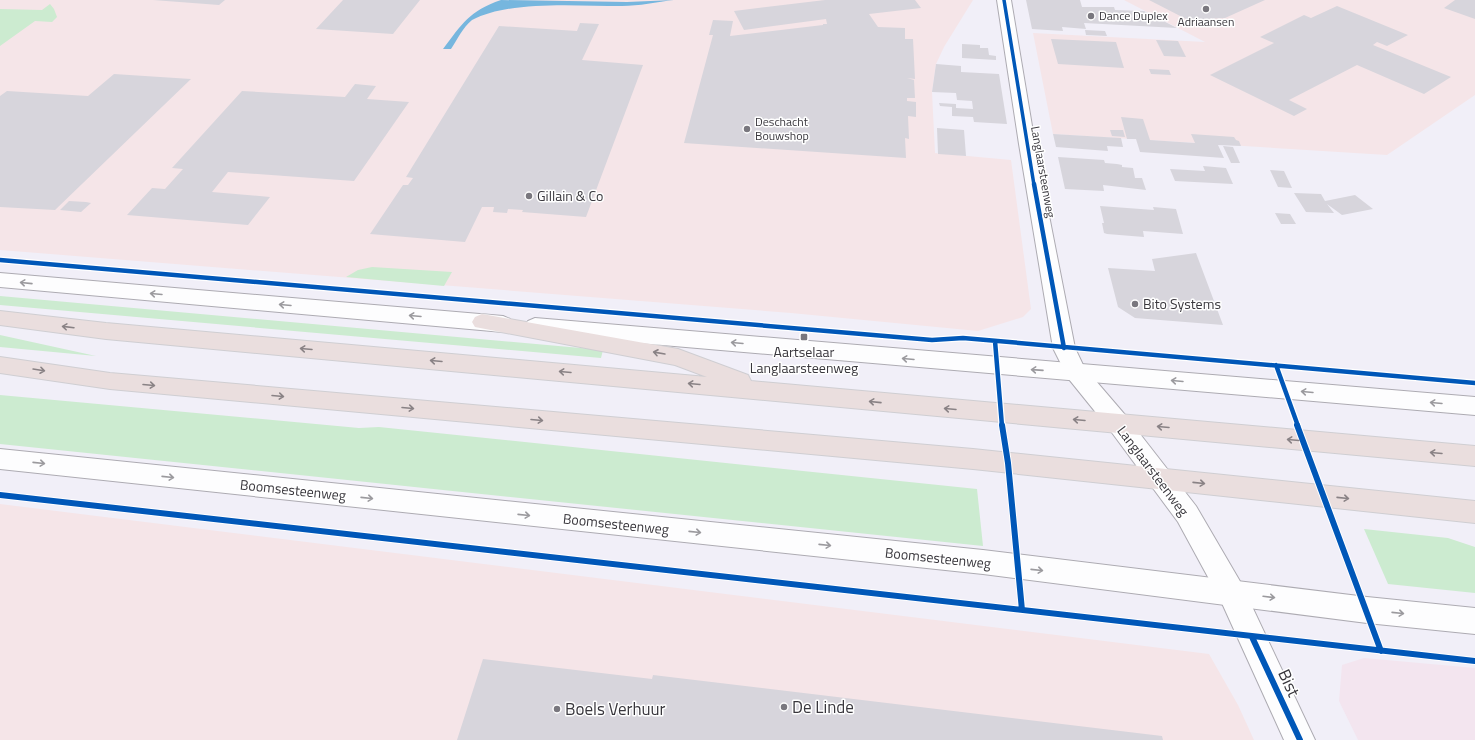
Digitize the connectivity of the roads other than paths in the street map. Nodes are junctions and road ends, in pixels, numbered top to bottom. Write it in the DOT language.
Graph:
graph roads {
  1 [pos="1004,0"];
  2 [pos="0,280"];
  3 [pos="0,318"];
  4 [pos="482,322"];
  5 [pos="0,365"];
  6 [pos="1076,372"];
  7 [pos="761,390"];
  8 [pos="1475,406"];
  9 [pos="1118,423"];
  10 [pos="1475,456"];
  11 [pos="0,459"];
  12 [pos="1161,478"];
  13 [pos="1475,512"];
  14 [pos="1231,592"];
  15 [pos="1475,621"];
  16 [pos="1252,637"];
  17 [pos="1300,740"];
  1 -- 6 [label="main road, Langlaarsteenweg"];
  4 -- 2 [label="main road, one-way"];
  7 -- 3 [label="highway, one-way"];
  6 -- 4 [label="main road, one-way"];
  7 -- 4 [label="highway, one-way"];
  5 -- 12 [label="highway, one-way"];
  8 -- 6 [label="main road, one-way"];
  6 -- 9 [label="main road, Langlaarsteenweg"];
  9 -- 7 [label="highway, one-way"];
  10 -- 9 [label="highway, one-way"];
  9 -- 12 [label="main road, Langlaarsteenweg"];
  11 -- 14 [label="main road, Boomsesteenweg, one-way"];
  12 -- 13 [label="highway, one-way"];
  12 -- 14 [label="main road, Langlaarsteenweg"];
  14 -- 15 [label="main road, Boomsesteenweg, one-way"];
  14 -- 16 [label="main road, Langlaarsteenweg"];
  16 -- 17 [label="main road, Bist"];
}
